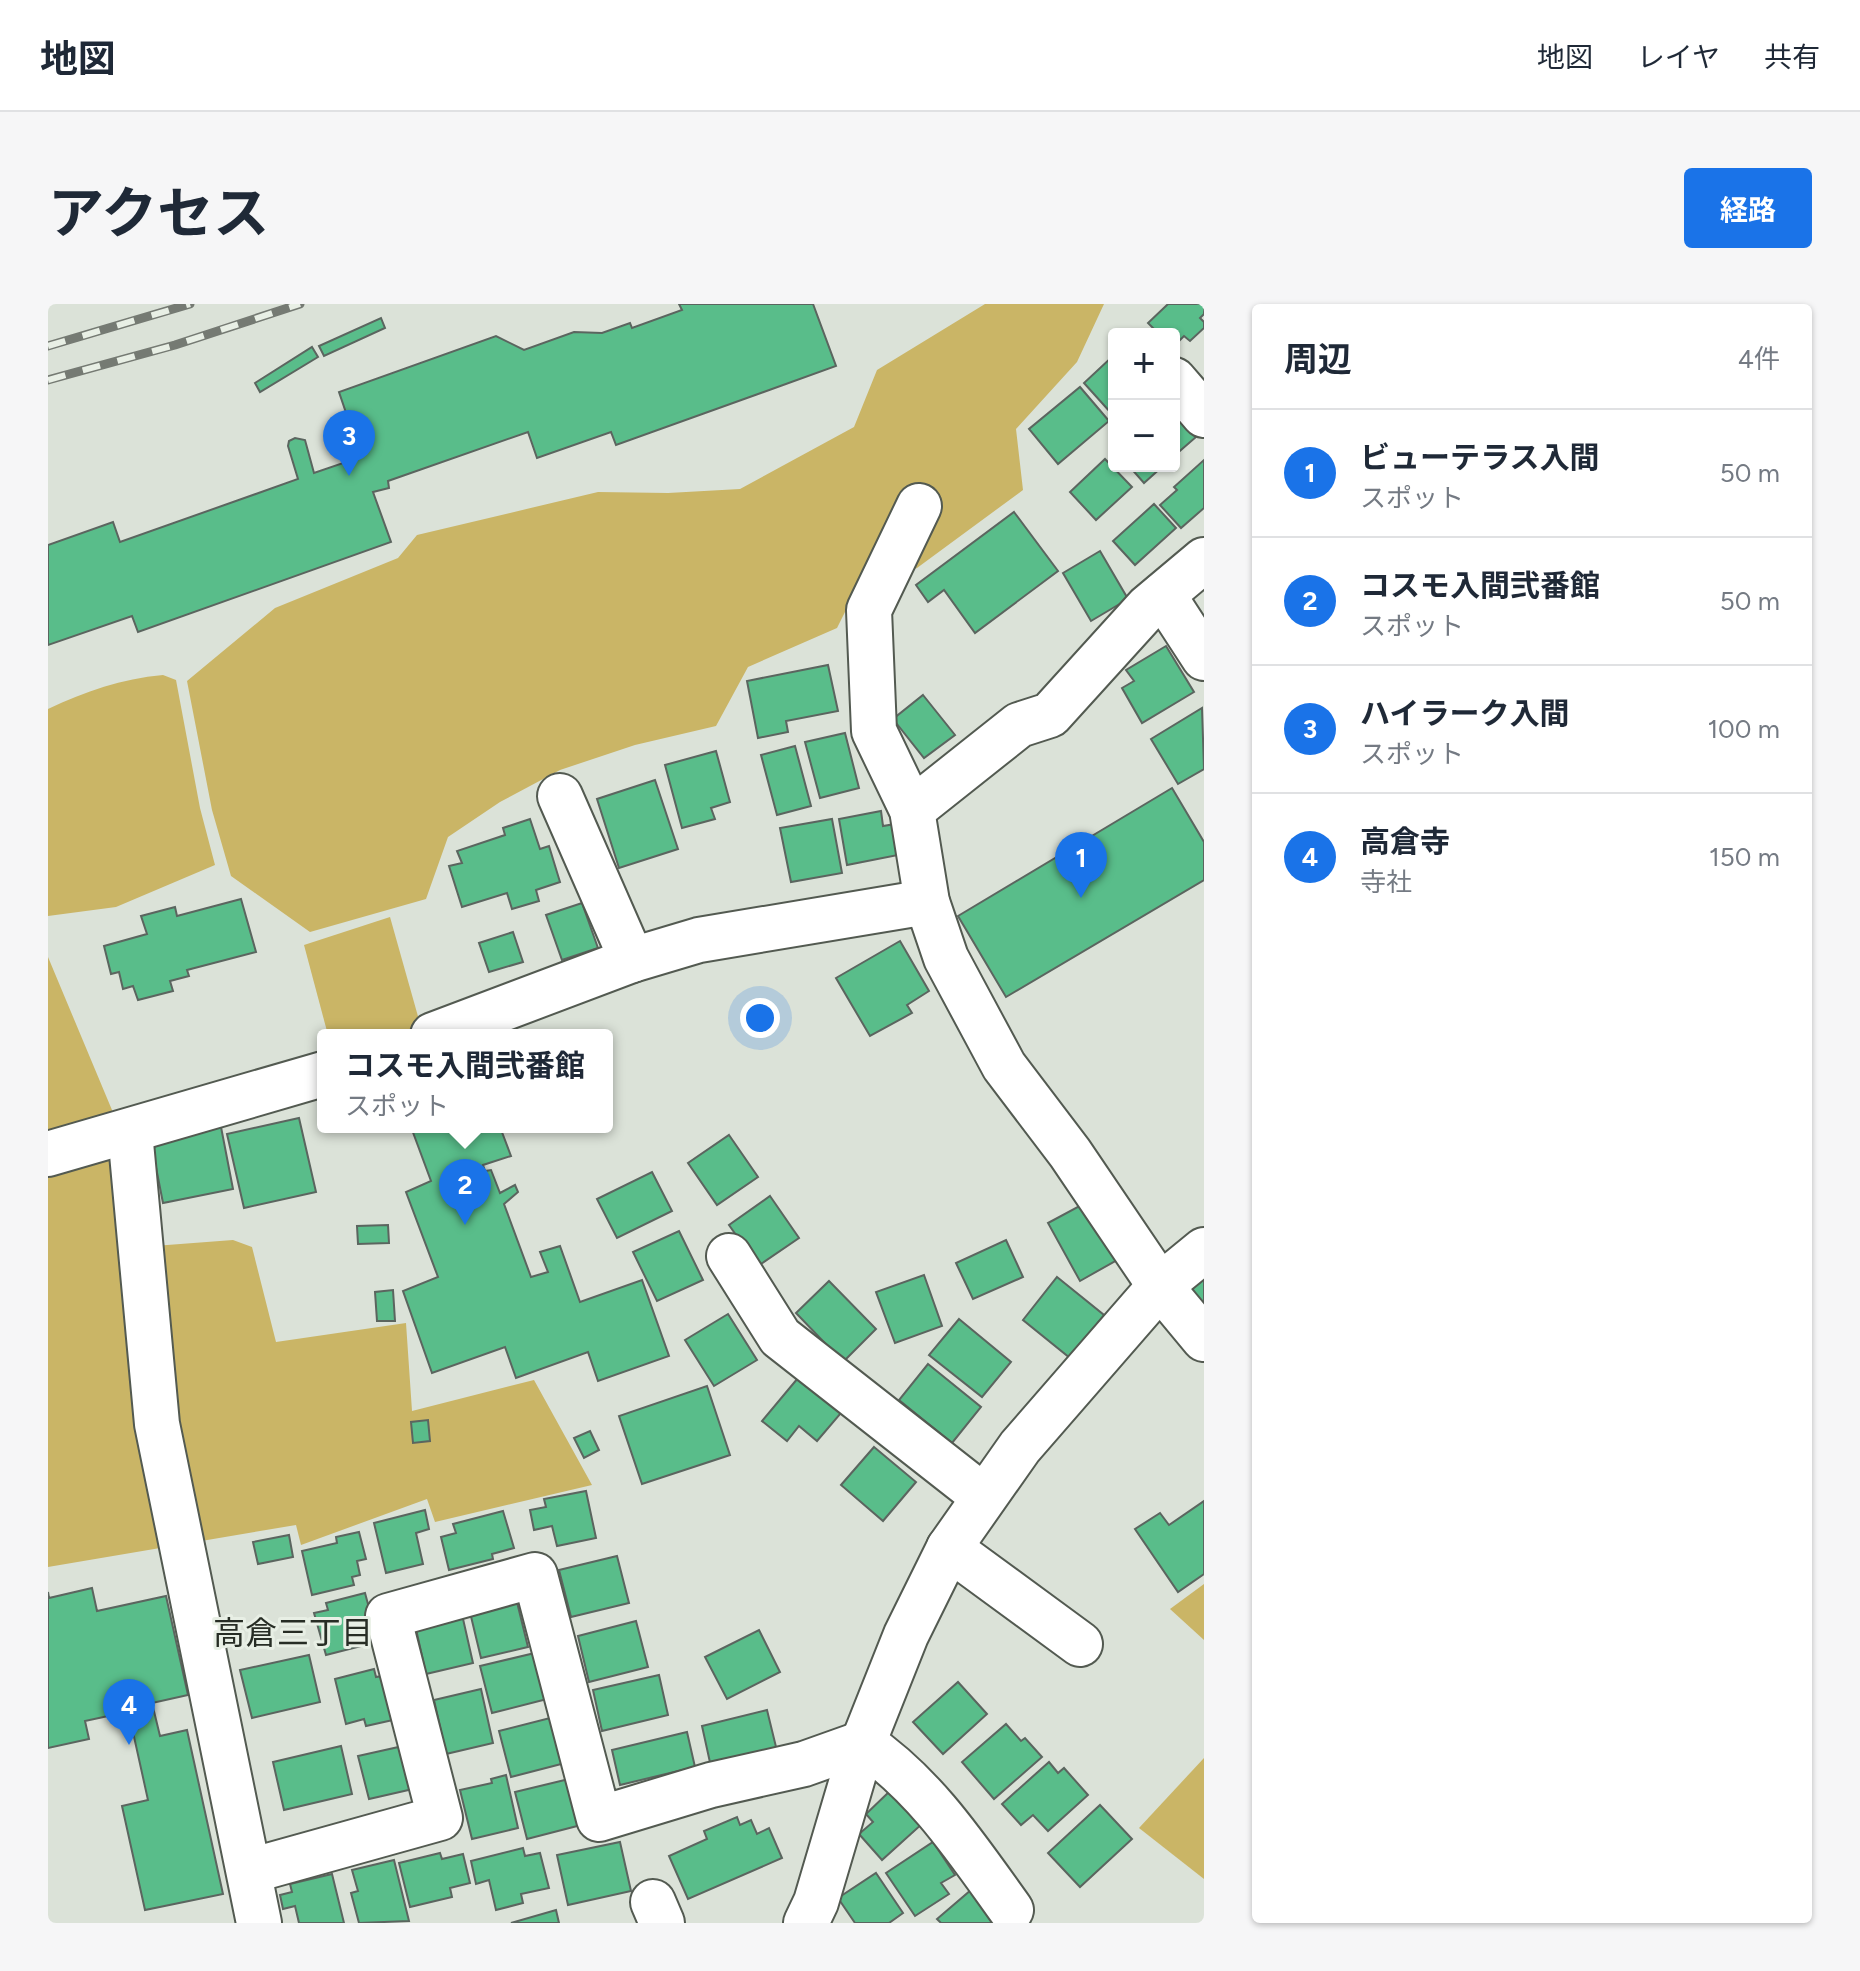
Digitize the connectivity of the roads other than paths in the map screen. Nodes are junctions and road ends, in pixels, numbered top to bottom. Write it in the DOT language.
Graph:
graph roads {
  1 [pos="1180,387"];
  2 [pos="1204,415"];
  3 [pos="919,506"];
  4 [pos="1204,560"];
  5 [pos="1163,595"];
  6 [pos="1204,658"];
  7 [pos="560,796"];
  8 [pos="912,810"];
  9 [pos="927,902"];
  10 [pos="632,960"];
  11 [pos="449,1029"];
  12 [pos="317,1076"];
  13 [pos="130,1132"];
  14 [pos="48,1154"];
  15 [pos="1204,1250"];
  16 [pos="729,1256"];
  17 [pos="1160,1286"];
  18 [pos="1204,1339"];
  19 [pos="984,1497"];
  20 [pos="949,1548"];
  21 [pos="1080,1644"];
  22 [pos="863,1743"];
  23 [pos="250,1871"];
  24 [pos="1011,1910"];
  25 [pos="259,1923"];
  26 [pos="806,1923"];
  1 -- 2 [label="street"];
  3 -- 8 [label="street"];
  4 -- 5 [label="street"];
  5 -- 6 [label="street"];
  5 -- 8 [label="street"];
  7 -- 10 [label="street"];
  8 -- 9 [label="street"];
  9 -- 10 [label="street"];
  9 -- 17 [label="street"];
  10 -- 11 [label="street"];
  12 -- 13 [label="street"];
  13 -- 14 [label="street"];
  13 -- 23 [label="street"];
  15 -- 17 [label="street"];
  16 -- 19 [label="street"];
  17 -- 18 [label="street"];
  17 -- 19 [label="street"];
  19 -- 20 [label="street"];
  20 -- 21 [label="street"];
  20 -- 22 [label="street"];
  22 -- 23 [label="street"];
  22 -- 24 [label="street"];
  22 -- 26 [label="street"];
  23 -- 25 [label="street"];
}
